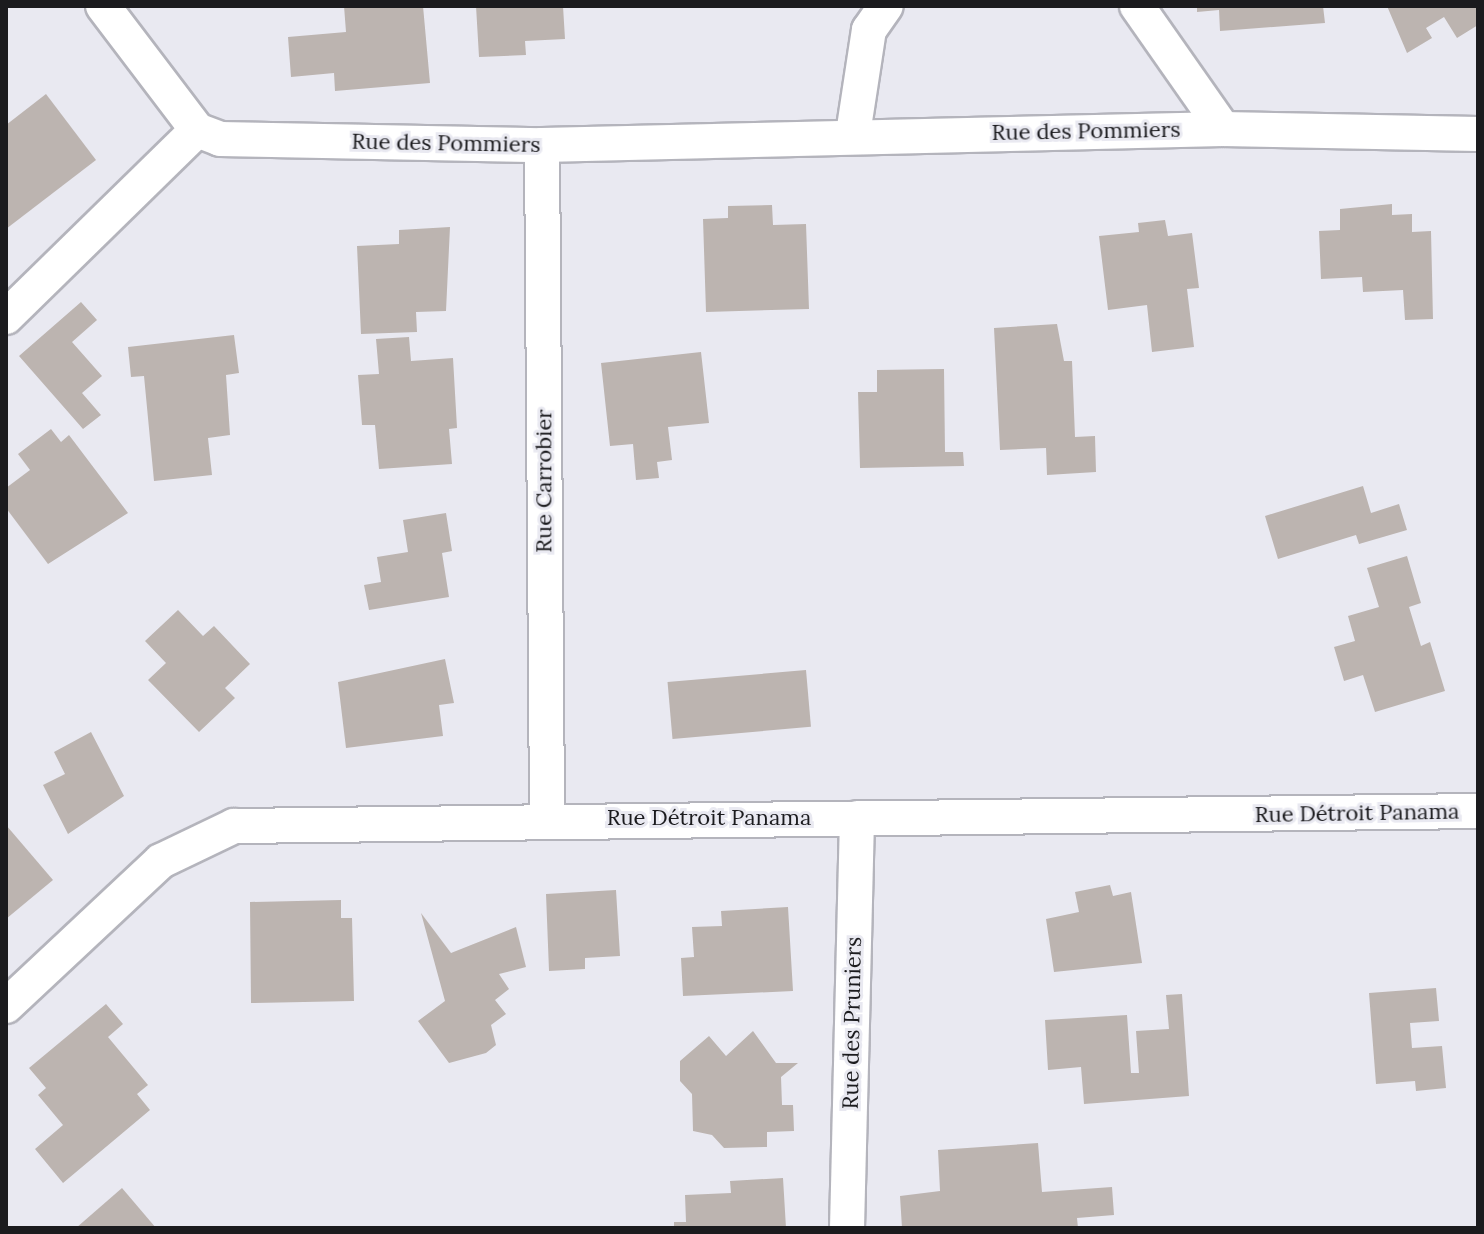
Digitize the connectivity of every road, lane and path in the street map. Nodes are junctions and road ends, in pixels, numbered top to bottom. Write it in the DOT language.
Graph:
graph roads {
  1 [pos="103,6"];
  2 [pos="886,6"];
  3 [pos="1137,6"];
  4 [pos="1223,129"];
  5 [pos="197,130"];
  6 [pos="853,134"];
  7 [pos="1478,134"];
  8 [pos="542,145"];
  9 [pos="6,317"];
  10 [pos="1478,811"];
  11 [pos="547,818"];
  12 [pos="857,818"];
  13 [pos="6,1006"];
  14 [pos="847,1228"];
  1 -- 5 [label="street"];
  2 -- 6 [label="street"];
  3 -- 4 [label="street, Rue des Pommiers"];
  4 -- 6 [label="street, Rue des Pommiers"];
  4 -- 7 [label="street, Rue des Pommiers"];
  5 -- 8 [label="street, Rue des Pommiers"];
  5 -- 9 [label="street"];
  6 -- 8 [label="street, Rue des Pommiers"];
  8 -- 11 [label="street, Rue Carrobier"];
  10 -- 12 [label="street, Rue Détroit Panama"];
  11 -- 12 [label="street, Rue Détroit Panama"];
  11 -- 13 [label="street, Rue Détroit Panama"];
  12 -- 14 [label="street, Rue des Pruniers"];
}
